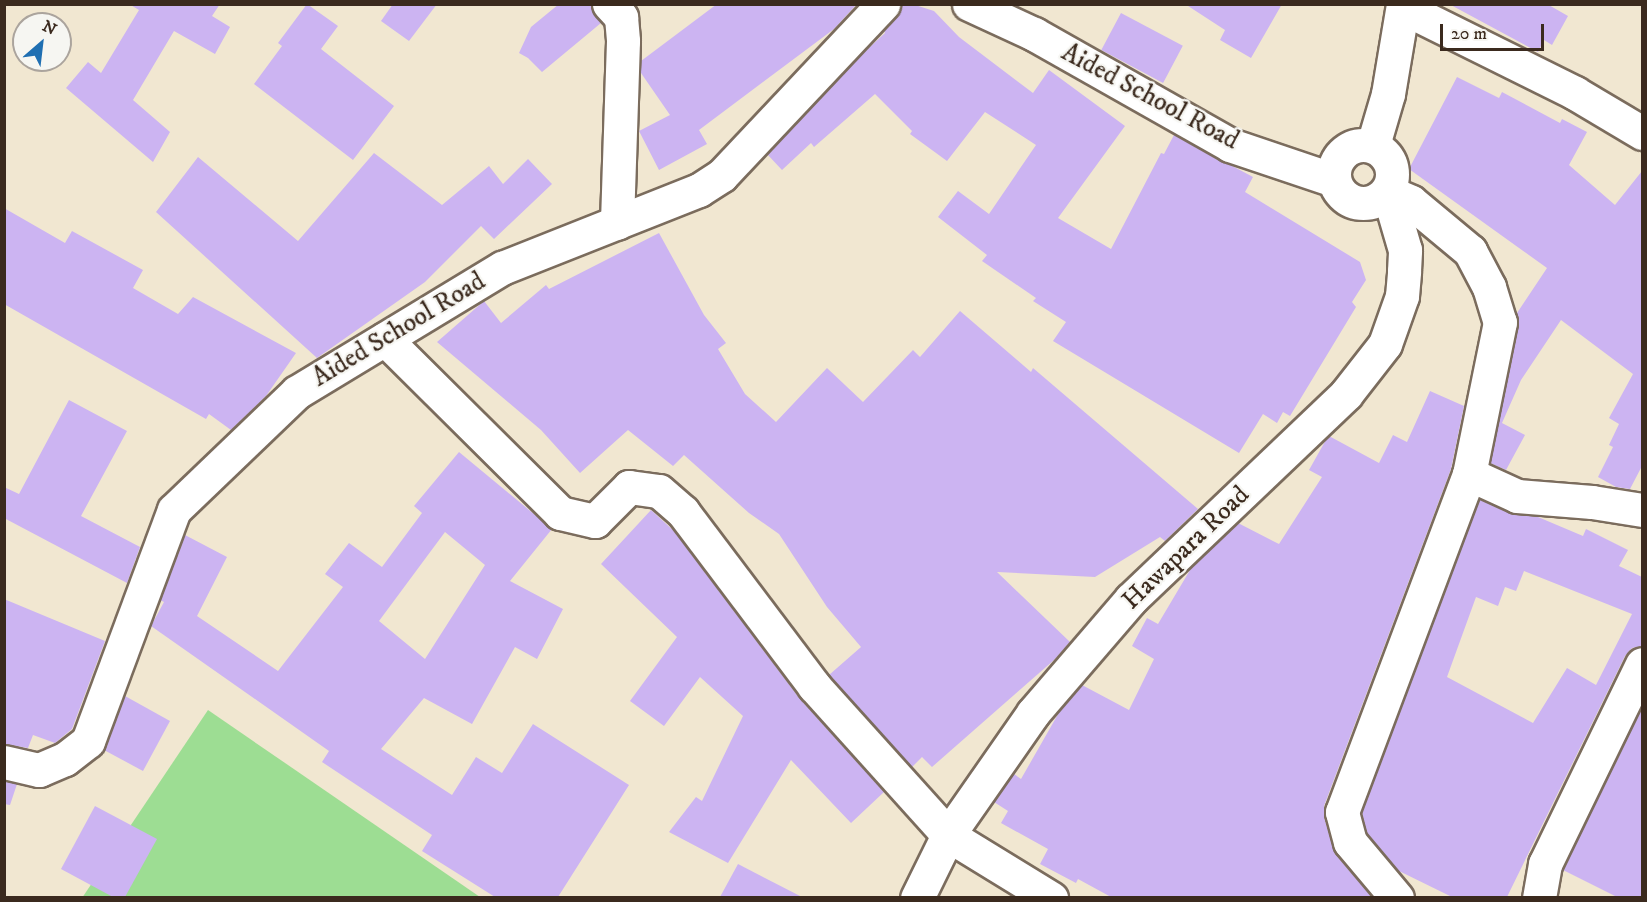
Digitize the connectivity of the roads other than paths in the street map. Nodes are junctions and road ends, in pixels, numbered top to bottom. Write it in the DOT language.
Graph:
graph roads {
  1 [pos="609,4"];
  2 [pos="883,4"];
  3 [pos="969,4"];
  4 [pos="1403,6"];
  5 [pos="1642,133"];
  6 [pos="1373,145"];
  7 [pos="1334,180"];
  8 [pos="1388,192"];
  9 [pos="617,223"];
  10 [pos="385,339"];
  11 [pos="1469,474"];
  12 [pos="1642,510"];
  13 [pos="1642,664"];
  14 [pos="4,762"];
  15 [pos="948,835"];
  16 [pos="917,897"];
  17 [pos="1051,897"];
  18 [pos="1397,897"];
  19 [pos="1539,897"];
  1 -- 9 [label="street"];
  2 -- 9 [label="street, Aided School Road"];
  3 -- 7 [label="street, Aided School Road"];
  4 -- 5 [label="street"];
  4 -- 6 [label="street"];
  6 -- 7 [label="street"];
  6 -- 8 [label="street"];
  7 -- 8 [label="street"];
  8 -- 11 [label="street"];
  8 -- 15 [label="street, Hawapara Road"];
  9 -- 10 [label="street, Aided School Road"];
  10 -- 14 [label="street, Aided School Road"];
  10 -- 15 [label="street"];
  11 -- 12 [label="street"];
  11 -- 18 [label="street"];
  13 -- 19 [label="street"];
  15 -- 16 [label="street, Hawapara Road"];
  15 -- 17 [label="street"];
}
